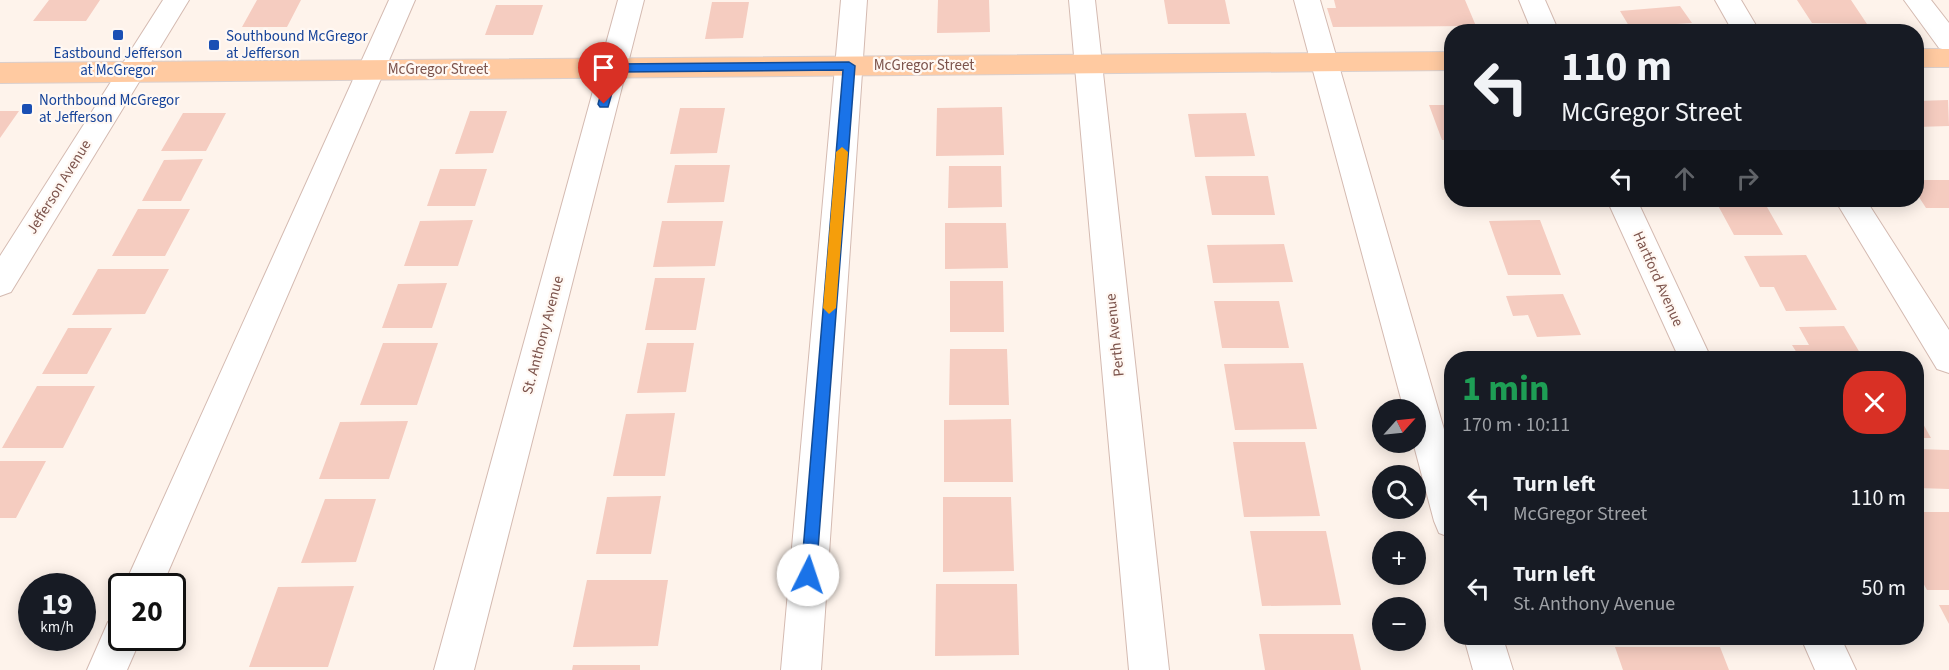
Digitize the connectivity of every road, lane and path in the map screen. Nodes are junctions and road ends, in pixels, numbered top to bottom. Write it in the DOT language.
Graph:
graph roads {
  1 [pos="176,0"];
  2 [pos="402,0"];
  3 [pos="631,0"];
  4 [pos="854,0"];
  5 [pos="1082,0"];
  6 [pos="1307,0"];
  7 [pos="1532,0"];
  8 [pos="1728,0"];
  9 [pos="1917,0"];
  10 [pos="1542,24"];
  11 [pos="1742,24"];
  12 [pos="1949,42"];
  13 [pos="1924,58"];
  14 [pos="1949,58"];
  15 [pos="1444,61"];
  16 [pos="1324,63"];
  17 [pos="1088,64"];
  18 [pos="849,66"];
  19 [pos="614,68"];
  20 [pos="372,70"];
  21 [pos="0,73"];
  22 [pos="130,73"];
  23 [pos="1625,207"];
  24 [pos="1854,207"];
  25 [pos="0,283"];
  26 [pos="1692,351"];
  27 [pos="1949,359"];
  28 [pos="1444,492"];
  29 [pos="149,573"];
  30 [pos="1486,645"];
  31 [pos="1824,645"];
  32 [pos="115,651"];
  33 [pos="107,670"];
  34 [pos="454,670"];
  35 [pos="801,670"];
  36 [pos="1149,670"];
  37 [pos="1493,670"];
  38 [pos="1836,670"];
  1 -- 22 [label="street, Jefferson Avenue"];
  2 -- 20 [label="street"];
  3 -- 19 [label="street, St. Anthony Avenue"];
  4 -- 18 [label="street"];
  5 -- 17 [label="street, Perth Avenue"];
  6 -- 16 [label="street"];
  7 -- 10 [label="street"];
  8 -- 11 [label="street"];
  9 -- 12 [label="street"];
  13 -- 14 [label="main road"];
  15 -- 16 [label="main road, McGregor Street"];
  16 -- 17 [label="main road, McGregor Street"];
  16 -- 28 [label="street"];
  17 -- 18 [label="main road, McGregor Street"];
  17 -- 36 [label="street, Perth Avenue"];
  18 -- 19 [label="main road, McGregor Street"];
  18 -- 35 [label="street"];
  19 -- 20 [label="main road, McGregor Street"];
  19 -- 34 [label="street, St. Anthony Avenue"];
  20 -- 22 [label="main road, McGregor Street"];
  20 -- 29 [label="street"];
  21 -- 22 [label="main road, McGregor Street"];
  22 -- 25 [label="street, Jefferson Avenue"];
  23 -- 26 [label="street, Hartford Avenue"];
  24 -- 27 [label="street"];
  30 -- 37 [label="street"];
  31 -- 38 [label="street"];
  32 -- 33 [label="street"];
}
